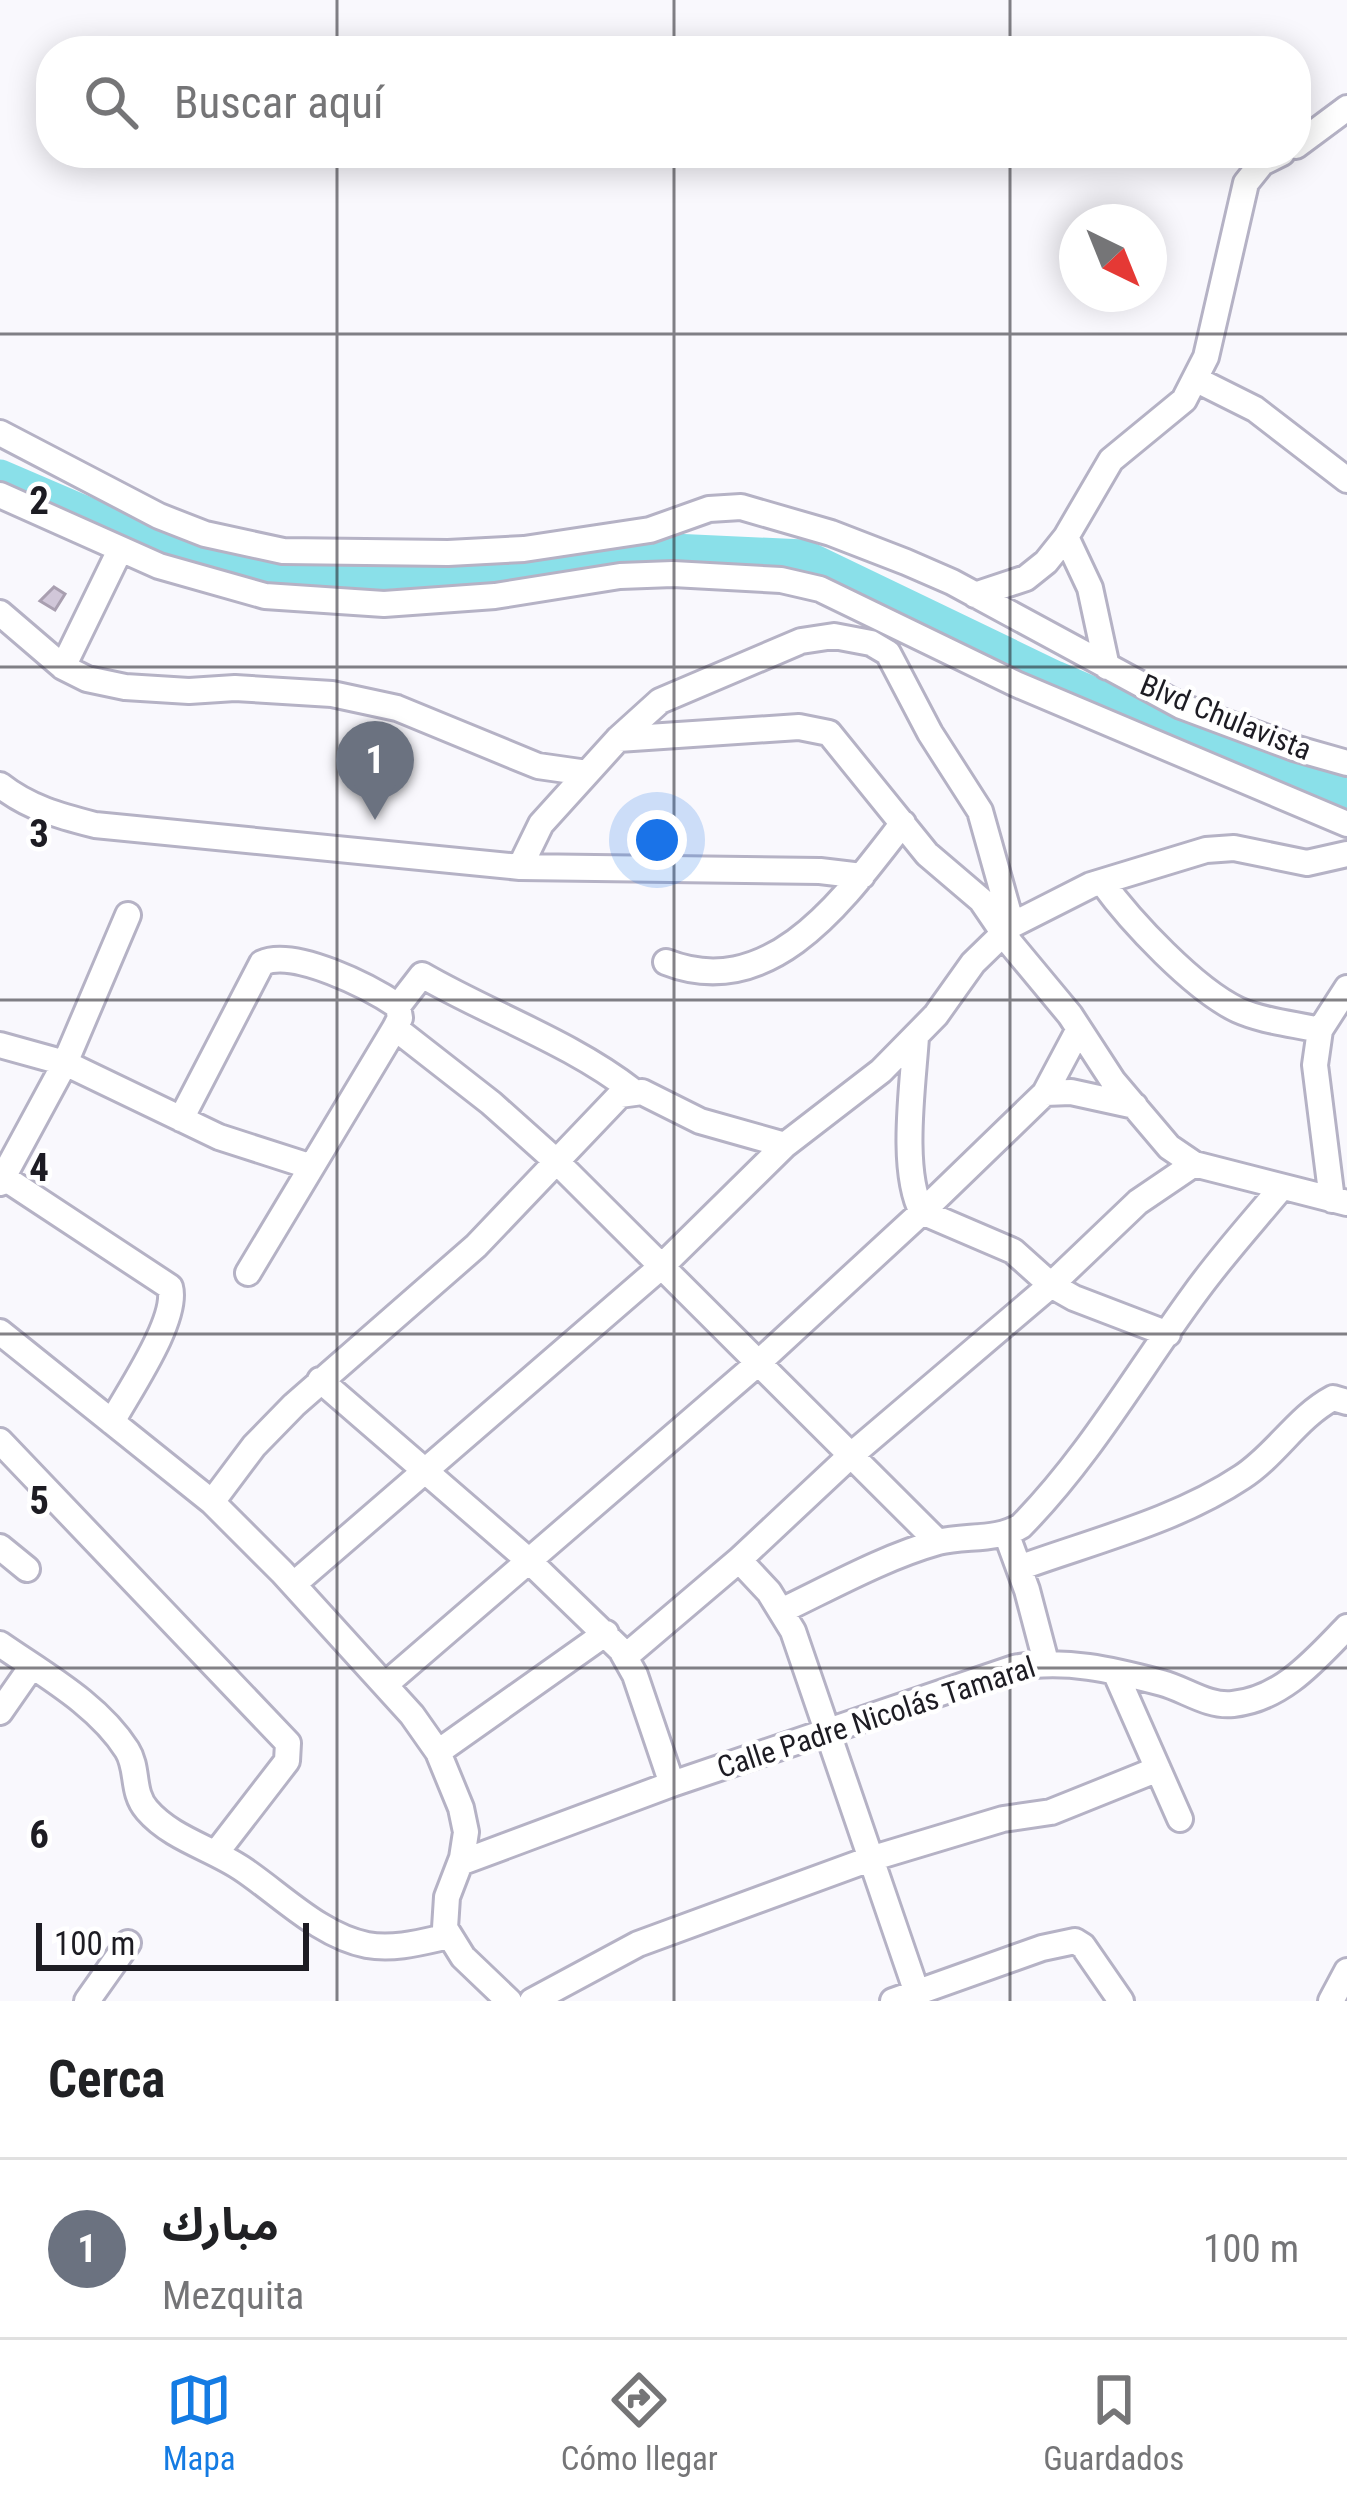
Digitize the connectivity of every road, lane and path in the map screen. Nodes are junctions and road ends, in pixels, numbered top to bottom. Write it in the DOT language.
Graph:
graph roads {
  1 [pos="1347,107"];
  2 [pos="1311,135"];
  3 [pos="1258,168"];
  4 [pos="1197,380"];
  5 [pos="0,433"];
  6 [pos="1347,480"];
  7 [pos="0,495"];
  8 [pos="1066,537"];
  9 [pos="120,550"];
  10 [pos="975,595"];
  11 [pos="0,613"];
  12 [pos="63,667"];
  13 [pos="1107,667"];
  14 [pos="618,739"];
  15 [pos="1347,764"];
  16 [pos="586,773"];
  17 [pos="0,785"];
  18 [pos="903,823"];
  19 [pos="1347,824"];
  20 [pos="1347,854"];
  21 [pos="520,867"];
  22 [pos="862,876"];
  23 [pos="1102,882"];
  24 [pos="128,915"];
  25 [pos="1008,929"];
  26 [pos="665,962"];
  27 [pos="1347,988"];
  28 [pos="396,1017"];
  29 [pos="1079,1029"];
  30 [pos="1320,1030"];
  31 [pos="916,1037"];
  32 [pos="0,1045"];
  33 [pos="65,1063"];
  34 [pos="633,1090"];
  35 [pos="1045,1093"];
  36 [pos="1135,1106"];
  37 [pos="182,1119"];
  38 [pos="785,1145"];
  39 [pos="557,1162"];
  40 [pos="1194,1164"];
  41 [pos="309,1166"];
  42 [pos="1,1178"];
  43 [pos="1281,1188"];
  44 [pos="1340,1201"];
  45 [pos="922,1211"];
  46 [pos="662,1266"];
  47 [pos="248,1273"];
  48 [pos="1051,1285"];
  49 [pos="0,1332"];
  50 [pos="1168,1334"];
  51 [pos="757,1365"];
  52 [pos="320,1380"];
  53 [pos="1347,1402"];
  54 [pos="112,1422"];
  55 [pos="0,1441"];
  56 [pos="849,1457"];
  57 [pos="426,1469"];
  58 [pos="212,1502"];
  59 [pos="1006,1533"];
  60 [pos="938,1542"];
  61 [pos="0,1547"];
  62 [pos="527,1559"];
  63 [pos="739,1560"];
  64 [pos="1019,1568"];
  65 [pos="27,1569"];
  66 [pos="294,1584"];
  67 [pos="783,1610"];
  68 [pos="1347,1627"];
  69 [pos="606,1633"];
  70 [pos="0,1643"];
  71 [pos="626,1656"];
  72 [pos="1046,1662"];
  73 [pos="32,1666"];
  74 [pos="1116,1674"];
  75 [pos="386,1684"];
  76 [pos="0,1712"];
  77 [pos="828,1729"];
  78 [pos="438,1752"];
  79 [pos="1158,1769"];
  80 [pos="672,1784"];
  81 [pos="1180,1819"];
  82 [pos="216,1853"];
  83 [pos="870,1859"];
  84 [pos="460,1863"];
  85 [pos="449,1936"];
  86 [pos="128,1942"];
  87 [pos="1347,1972"];
  88 [pos="905,1997"];
  89 [pos="87,2001"];
  90 [pos="509,2001"];
  91 [pos="532,2001"];
  92 [pos="1121,2001"];
  93 [pos="1330,2001"];
  1 -- 2 [label="street"];
  3 -- 4 [label="street"];
  4 -- 6 [label="street"];
  4 -- 8 [label="street"];
  5 -- 10 [label="street, Blvd Chulavista"];
  7 -- 9 [label="street"];
  8 -- 10 [label="street"];
  8 -- 13 [label="street"];
  9 -- 12 [label="street"];
  9 -- 19 [label="street"];
  10 -- 13 [label="street, Blvd Chulavista"];
  11 -- 12 [label="street"];
  12 -- 16 [label="street"];
  13 -- 15 [label="street, Blvd Chulavista"];
  14 -- 16 [label="street"];
  14 -- 18 [label="street"];
  14 -- 25 [label="street"];
  16 -- 21 [label="street"];
  17 -- 21 [label="street"];
  18 -- 22 [label="street"];
  18 -- 25 [label="street"];
  20 -- 23 [label="street"];
  21 -- 22 [label="street"];
  22 -- 26 [label="street"];
  23 -- 25 [label="street"];
  23 -- 30 [label="street"];
  24 -- 33 [label="street"];
  25 -- 29 [label="street"];
  25 -- 31 [label="street"];
  27 -- 30 [label="street"];
  28 -- 34 [label="street"];
  28 -- 37 [label="street"];
  28 -- 39 [label="street"];
  28 -- 41 [label="street"];
  29 -- 35 [label="street"];
  29 -- 36 [label="street"];
  30 -- 44 [label="street"];
  31 -- 38 [label="street"];
  31 -- 45 [label="street"];
  32 -- 33 [label="street"];
  33 -- 37 [label="street"];
  33 -- 42 [label="street"];
  34 -- 38 [label="street"];
  34 -- 39 [label="street"];
  35 -- 36 [label="street"];
  35 -- 45 [label="street"];
  36 -- 40 [label="street"];
  37 -- 41 [label="street"];
  38 -- 46 [label="street"];
  39 -- 46 [label="street"];
  39 -- 52 [label="street"];
  40 -- 43 [label="street"];
  40 -- 48 [label="street"];
  41 -- 47 [label="street"];
  42 -- 54 [label="street"];
  43 -- 44 [label="street"];
  43 -- 50 [label="street"];
  45 -- 48 [label="street"];
  45 -- 51 [label="street"];
  46 -- 51 [label="street"];
  46 -- 57 [label="street"];
  48 -- 50 [label="street"];
  48 -- 56 [label="street"];
  49 -- 54 [label="street"];
  50 -- 59 [label="street"];
  51 -- 56 [label="street"];
  51 -- 62 [label="street"];
  52 -- 57 [label="street"];
  52 -- 58 [label="street"];
  53 -- 64 [label="street"];
  54 -- 58 [label="street"];
  55 -- 82 [label="street"];
  56 -- 60 [label="street"];
  56 -- 63 [label="street"];
  57 -- 62 [label="street"];
  57 -- 66 [label="street"];
  58 -- 66 [label="street"];
  59 -- 60 [label="street"];
  59 -- 64 [label="street"];
  60 -- 67 [label="street"];
  61 -- 65 [label="street"];
  62 -- 69 [label="street"];
  62 -- 75 [label="street"];
  63 -- 67 [label="street"];
  63 -- 71 [label="street"];
  64 -- 72 [label="street"];
  66 -- 75 [label="street"];
  67 -- 77 [label="street"];
  68 -- 74 [label="street, Calle Padre Nicolás Tamaral"];
  69 -- 71 [label="street"];
  69 -- 78 [label="street"];
  70 -- 73 [label="street"];
  71 -- 80 [label="street"];
  72 -- 74 [label="street, Calle Padre Nicolás Tamaral"];
  72 -- 77 [label="street, Calle Padre Nicolás Tamaral"];
  73 -- 76 [label="street"];
  73 -- 82 [label="street"];
  74 -- 79 [label="street"];
  75 -- 78 [label="street"];
  77 -- 80 [label="street, Calle Padre Nicolás Tamaral"];
  77 -- 83 [label="street"];
  78 -- 84 [label="street"];
  79 -- 81 [label="street"];
  79 -- 83 [label="street"];
  80 -- 84 [label="street, Calle Padre Nicolás Tamaral"];
  82 -- 85 [label="street"];
  83 -- 88 [label="street"];
  83 -- 91 [label="street"];
  84 -- 85 [label="street"];
  85 -- 90 [label="street"];
  86 -- 89 [label="street"];
  87 -- 93 [label="street"];
  88 -- 92 [label="street"];
}
